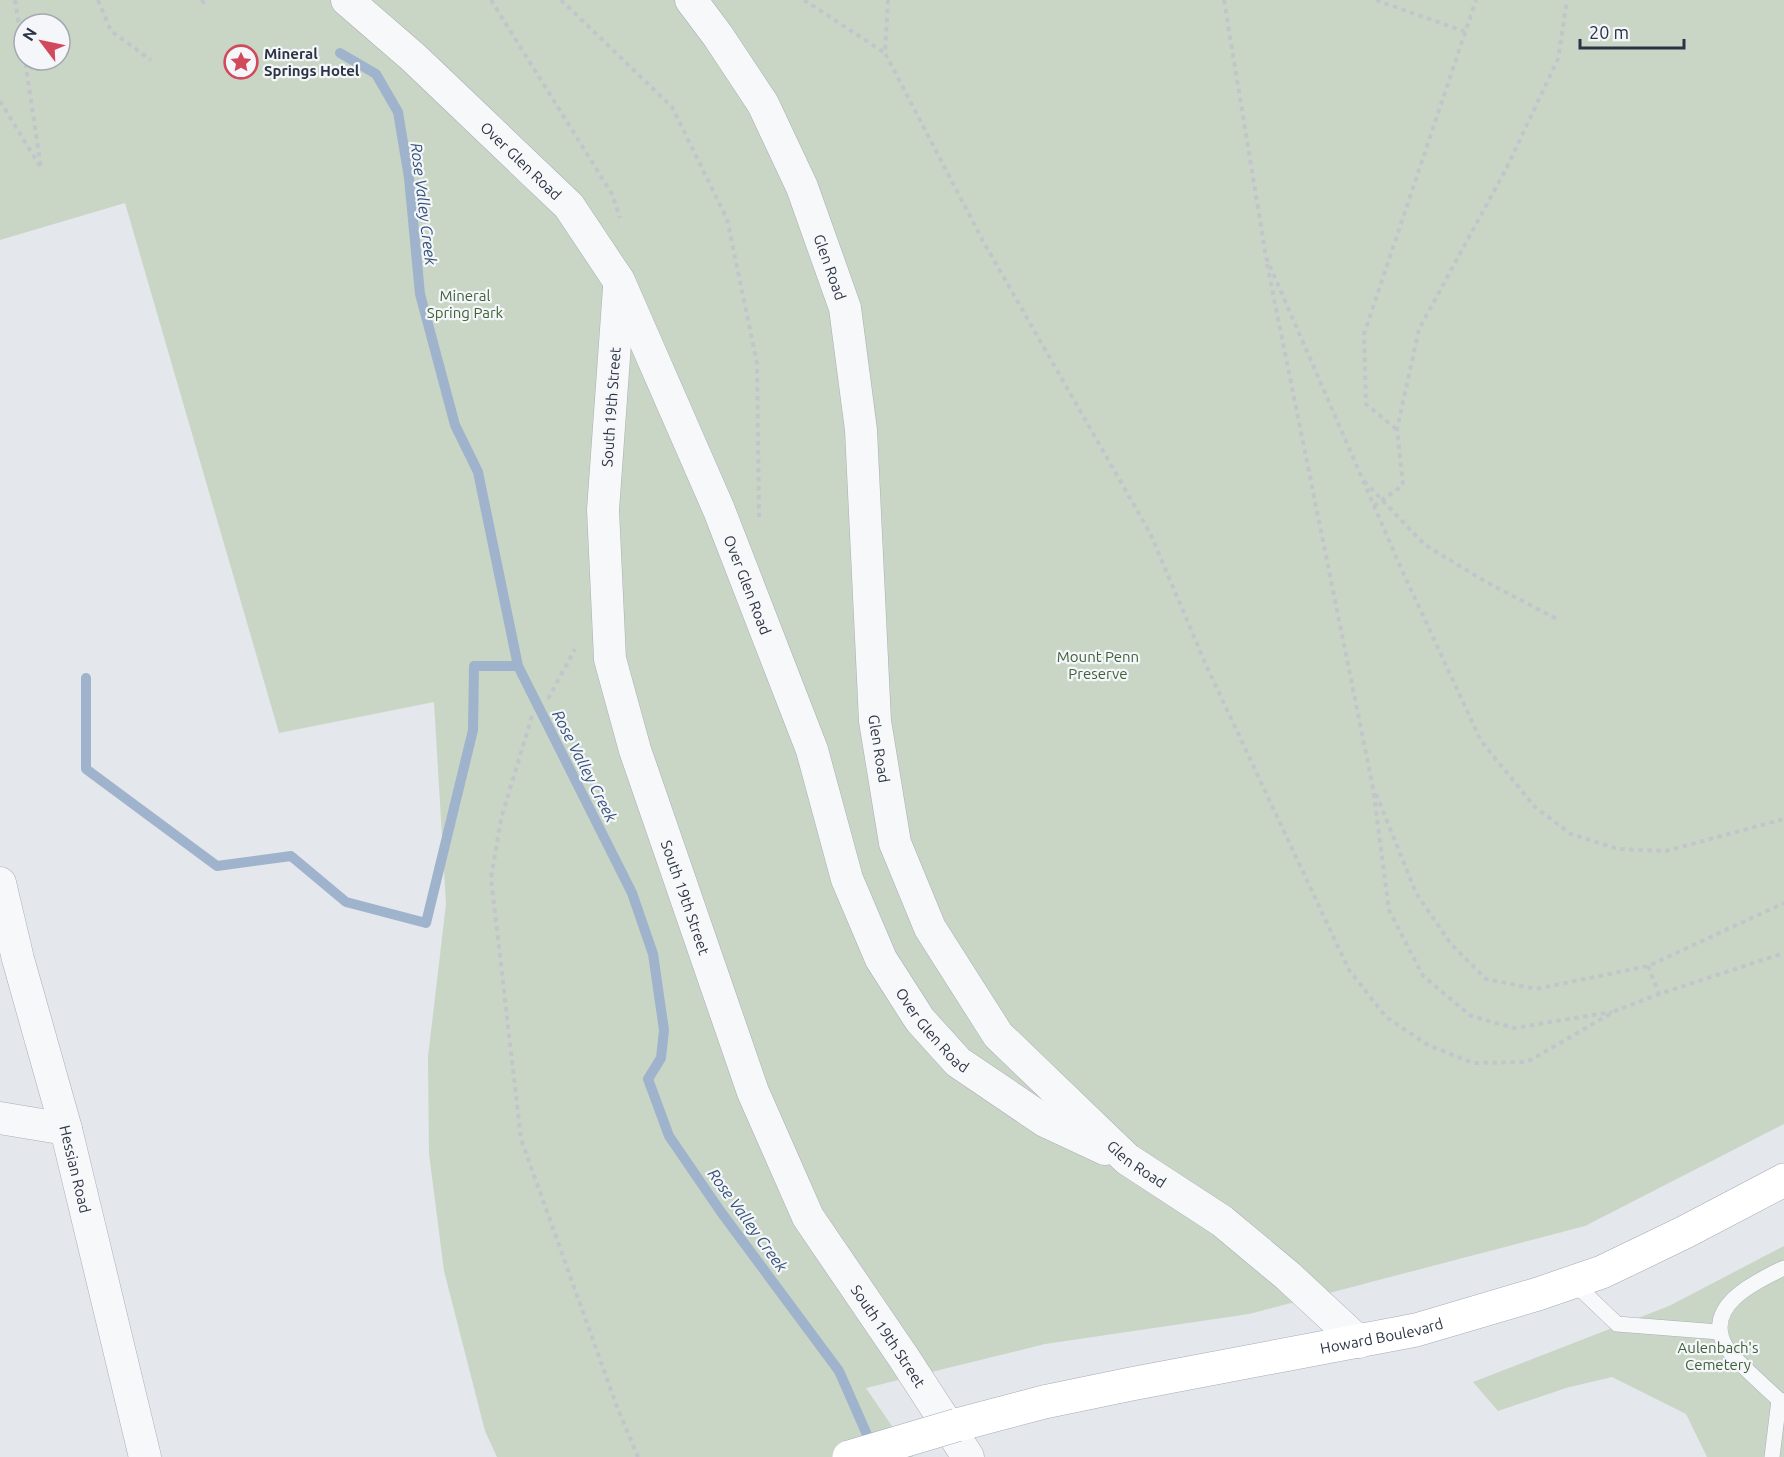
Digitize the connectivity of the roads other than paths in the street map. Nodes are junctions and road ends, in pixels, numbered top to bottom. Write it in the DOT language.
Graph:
graph roads {
  1 [pos="346,0"];
  2 [pos="691,0"];
  3 [pos="619,281"];
  4 [pos="0,883"];
  5 [pos="18,959"];
  6 [pos="0,988"];
  7 [pos="0,1118"];
  8 [pos="66,1129"];
  9 [pos="1127,1159"];
  10 [pos="1784,1180"];
  11 [pos="1784,1268"];
  12 [pos="1573,1282"];
  13 [pos="1719,1332"];
  14 [pos="1359,1342"];
  15 [pos="1782,1401"];
  16 [pos="145,1457"];
  17 [pos="849,1457"];
  18 [pos="968,1457"];
  19 [pos="1772,1457"];
  1 -- 3 [label="street, Over Glen Road"];
  2 -- 9 [label="street, Glen Road"];
  3 -- 9 [label="street, Over Glen Road"];
  3 -- 18 [label="street, South 19th Street"];
  4 -- 5 [label="street, Hessian Road"];
  5 -- 6 [label="street"];
  5 -- 8 [label="street, Hessian Road"];
  7 -- 8 [label="street"];
  8 -- 16 [label="street, Hessian Road"];
  9 -- 14 [label="street, Glen Road"];
  10 -- 12 [label="main road, Howard Boulevard"];
  11 -- 13 [label="lane"];
  12 -- 13 [label="lane"];
  12 -- 14 [label="main road, Howard Boulevard"];
  13 -- 15 [label="lane"];
  14 -- 17 [label="main road, Howard Boulevard, bridge"];
  15 -- 19 [label="lane"];
}
